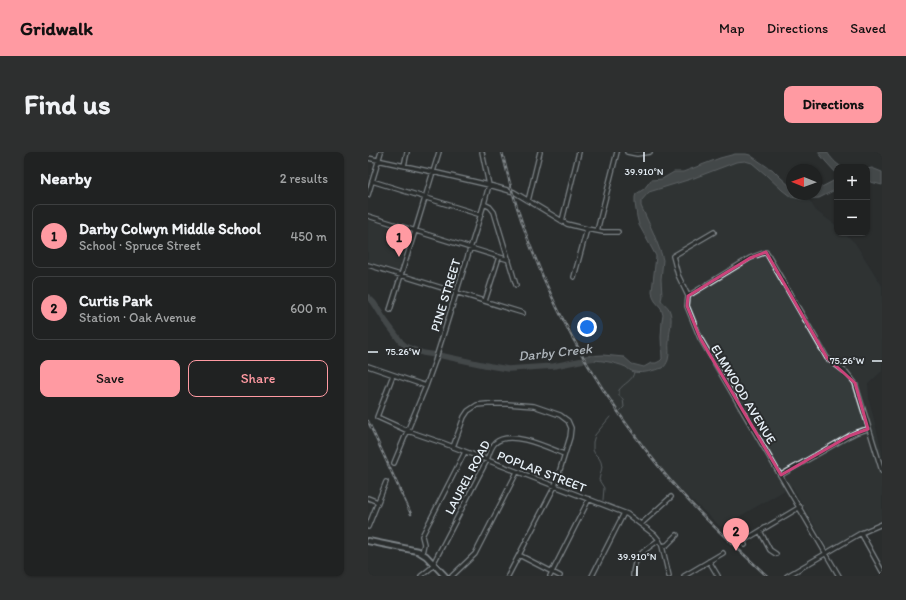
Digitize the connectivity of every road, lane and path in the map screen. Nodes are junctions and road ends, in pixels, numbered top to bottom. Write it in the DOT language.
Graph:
graph roads {
  1 [pos="381,152"];
  2 [pos="407,152"];
  3 [pos="439,152"];
  4 [pos="482,152"];
  5 [pos="540,152"];
  6 [pos="578,152"];
  7 [pos="617,152"];
  8 [pos="627,152"];
  9 [pos="650,152"];
  10 [pos="368,158"];
  11 [pos="378,161"];
  12 [pos="404,166"];
  13 [pos="433,172"];
  14 [pos="372,181"];
  15 [pos="489,185"];
  16 [pos="369,189"];
  17 [pos="368,194"];
  18 [pos="425,197"];
  19 [pos="528,201"];
  20 [pos="484,204"];
  21 [pos="481,214"];
  22 [pos="368,216"];
  23 [pos="562,221"];
  24 [pos="587,229"];
  25 [pos="415,231"];
  26 [pos="597,231"];
  27 [pos="618,232"];
  28 [pos="714,232"];
  29 [pos="470,247"];
  30 [pos="499,257"];
  31 [pos="509,260"];
  32 [pos="368,265"];
  33 [pos="401,275"];
  34 [pos="574,277"];
  35 [pos="516,285"];
  36 [pos="457,293"];
  37 [pos="688,296"];
  38 [pos="486,301"];
  39 [pos="390,310"];
  40 [pos="523,313"];
  41 [pos="368,366"];
  42 [pos="393,375"];
  43 [pos="426,386"];
  44 [pos="868,429"];
  45 [pos="408,431"];
  46 [pos="453,447"];
  47 [pos="465,452"];
  48 [pos="564,454"];
  49 [pos="487,460"];
  50 [pos="394,463"];
  51 [pos="882,471"];
  52 [pos="518,472"];
  53 [pos="781,475"];
  54 [pos="386,482"];
  55 [pos="555,486"];
  56 [pos="671,497"];
  57 [pos="368,498"];
  58 [pos="589,500"];
  59 [pos="378,502"];
  60 [pos="800,507"];
  61 [pos="624,513"];
  62 [pos="640,524"];
  63 [pos="882,524"];
  64 [pos="368,527"];
  65 [pos="760,531"];
  66 [pos="861,533"];
  67 [pos="677,535"];
  68 [pos="660,540"];
  69 [pos="368,541"];
  70 [pos="745,545"];
  71 [pos="662,546"];
  72 [pos="422,553"];
  73 [pos="723,553"];
  74 [pos="826,553"];
  75 [pos="776,554"];
  76 [pos="519,555"];
  77 [pos="709,561"];
  78 [pos="433,564"];
  79 [pos="882,571"];
  80 [pos="551,574"];
  81 [pos="421,576"];
  82 [pos="445,576"];
  83 [pos="452,576"];
  84 [pos="508,576"];
  85 [pos="560,576"];
  86 [pos="592,576"];
  87 [pos="633,576"];
  88 [pos="670,576"];
  89 [pos="684,576"];
  90 [pos="718,576"];
  91 [pos="787,576"];
  92 [pos="840,576"];
  1 -- 11 [label="street"];
  2 -- 12 [label="street"];
  3 -- 13 [label="street"];
  4 -- 15 [label="street, PINE STREET"];
  5 -- 19 [label="street"];
  6 -- 23 [label="street"];
  7 -- 26 [label="street"];
  8 -- 9 [label="street"];
  10 -- 11 [label="street"];
  11 -- 12 [label="street"];
  11 -- 14 [label="street"];
  12 -- 13 [label="street"];
  13 -- 15 [label="street"];
  13 -- 18 [label="street"];
  14 -- 16 [label="street"];
  14 -- 18 [label="street"];
  15 -- 19 [label="street"];
  15 -- 20 [label="street, PINE STREET"];
  16 -- 17 [label="street"];
  18 -- 21 [label="street"];
  18 -- 25 [label="street"];
  19 -- 23 [label="street"];
  20 -- 21 [label="street, PINE STREET"];
  20 -- 31 [label="street"];
  21 -- 29 [label="street, PINE STREET"];
  22 -- 25 [label="street"];
  23 -- 24 [label="street"];
  24 -- 26 [label="street"];
  24 -- 34 [label="street"];
  25 -- 29 [label="street"];
  25 -- 33 [label="street"];
  26 -- 27 [label="street"];
  28 -- 37 [label="street, ELMWOOD AVENUE"];
  29 -- 30 [label="street"];
  29 -- 36 [label="street, PINE STREET"];
  30 -- 31 [label="street"];
  30 -- 38 [label="street"];
  31 -- 35 [label="street"];
  32 -- 33 [label="street"];
  33 -- 36 [label="street"];
  33 -- 39 [label="street"];
  36 -- 38 [label="street"];
  36 -- 43 [label="street, PINE STREET"];
  37 -- 44 [label="street"];
  37 -- 53 [label="street, ELMWOOD AVENUE"];
  38 -- 40 [label="street"];
  41 -- 42 [label="street"];
  42 -- 43 [label="street"];
  42 -- 45 [label="street, POPLAR STREET"];
  43 -- 45 [label="street, PINE STREET"];
  44 -- 51 [label="street"];
  44 -- 53 [label="street"];
  45 -- 46 [label="street, POPLAR STREET"];
  45 -- 50 [label="street, PINE STREET"];
  46 -- 47 [label="street, POPLAR STREET"];
  46 -- 48 [label="street"];
  47 -- 49 [label="street, POPLAR STREET"];
  47 -- 72 [label="street"];
  48 -- 49 [label="street, LAUREL ROAD"];
  48 -- 55 [label="street"];
  49 -- 52 [label="street, POPLAR STREET"];
  49 -- 78 [label="street, LAUREL ROAD"];
  52 -- 55 [label="street, POPLAR STREET"];
  52 -- 83 [label="street"];
  53 -- 60 [label="street, ELMWOOD AVENUE"];
  54 -- 59 [label="street"];
  55 -- 58 [label="street, POPLAR STREET"];
  55 -- 76 [label="street"];
  56 -- 62 [label="street"];
  57 -- 59 [label="street"];
  58 -- 61 [label="street, POPLAR STREET"];
  58 -- 80 [label="street"];
  59 -- 64 [label="street"];
  60 -- 65 [label="street"];
  60 -- 74 [label="street, ELMWOOD AVENUE"];
  61 -- 62 [label="street, POPLAR STREET"];
  61 -- 86 [label="street"];
  62 -- 68 [label="street, POPLAR STREET"];
  63 -- 66 [label="street"];
  65 -- 70 [label="street"];
  65 -- 75 [label="street"];
  66 -- 74 [label="street"];
  66 -- 79 [label="street"];
  67 -- 71 [label="street"];
  68 -- 71 [label="street"];
  68 -- 87 [label="street"];
  69 -- 72 [label="main road"];
  71 -- 88 [label="street"];
  72 -- 78 [label="main road"];
  73 -- 77 [label="street"];
  74 -- 91 [label="street"];
  74 -- 92 [label="street, ELMWOOD AVENUE"];
  76 -- 80 [label="street"];
  76 -- 84 [label="street"];
  77 -- 89 [label="street"];
  77 -- 90 [label="street"];
  78 -- 81 [label="street, LAUREL ROAD"];
  78 -- 82 [label="main road"];
  80 -- 85 [label="street"];
}
